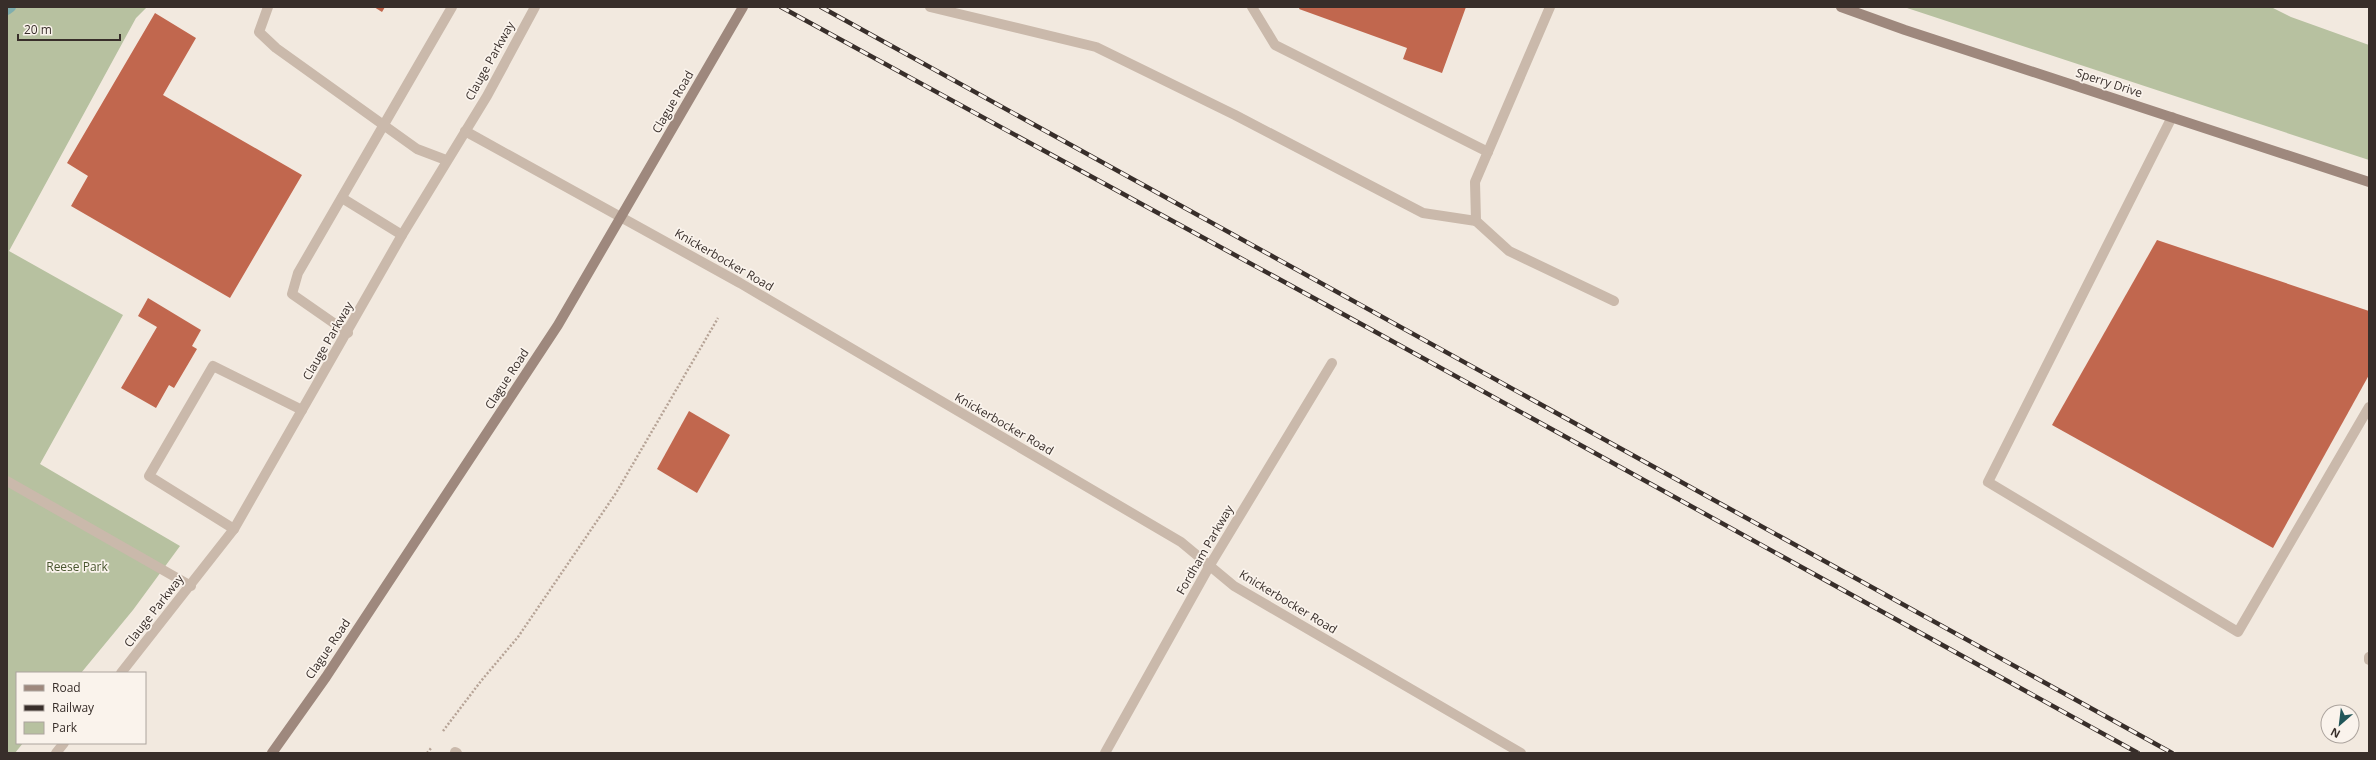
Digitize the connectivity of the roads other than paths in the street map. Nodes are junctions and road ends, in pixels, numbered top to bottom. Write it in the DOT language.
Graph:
graph roads {
  1 [pos="268,7"];
  2 [pos="452,7"];
  3 [pos="535,7"];
  4 [pos="743,7"];
  5 [pos="930,7"];
  6 [pos="1252,7"];
  7 [pos="1550,7"];
  8 [pos="1841,7"];
  9 [pos="2172,117"];
  10 [pos="384,126"];
  11 [pos="465,131"];
  12 [pos="1488,152"];
  13 [pos="446,160"];
  14 [pos="2369,182"];
  15 [pos="342,198"];
  16 [pos="1476,221"];
  17 [pos="402,235"];
  18 [pos="1614,301"];
  19 [pos="348,332"];
  20 [pos="1332,363"];
  21 [pos="2369,408"];
  22 [pos="302,410"];
  23 [pos="7,481"];
  24 [pos="234,529"];
  25 [pos="1210,565"];
  26 [pos="191,586"];
  27 [pos="123,672"];
  28 [pos="63,744"];
  29 [pos="56,753"];
  30 [pos="272,753"];
  31 [pos="1105,753"];
  32 [pos="1521,753"];
  1 -- 10 [label="street"];
  2 -- 10 [label="street"];
  3 -- 11 [label="street, Clauge Parkway"];
  4 -- 30 [label="main road, Clague Road"];
  5 -- 16 [label="street"];
  6 -- 12 [label="street"];
  7 -- 12 [label="street"];
  8 -- 9 [label="main road, Sperry Drive"];
  9 -- 14 [label="main road, Sperry Drive"];
  9 -- 21 [label="street"];
  10 -- 13 [label="street"];
  10 -- 15 [label="street"];
  11 -- 13 [label="street, Clauge Parkway"];
  11 -- 25 [label="street, Knickerbocker Road"];
  12 -- 16 [label="street"];
  13 -- 17 [label="street, Clauge Parkway"];
  15 -- 17 [label="street"];
  15 -- 19 [label="street"];
  16 -- 18 [label="street"];
  17 -- 19 [label="street, Clauge Parkway"];
  19 -- 22 [label="street, Clauge Parkway"];
  20 -- 25 [label="street, Fordham Parkway"];
  22 -- 24 [label="street, Clauge Parkway"];
  22 -- 24 [label="street"];
  23 -- 26 [label="street"];
  24 -- 26 [label="street, Clauge Parkway"];
  25 -- 31 [label="street, Fordham Parkway"];
  25 -- 32 [label="street, Knickerbocker Road"];
  26 -- 27 [label="street, Clauge Parkway"];
  28 -- 29 [label="street"];
}
